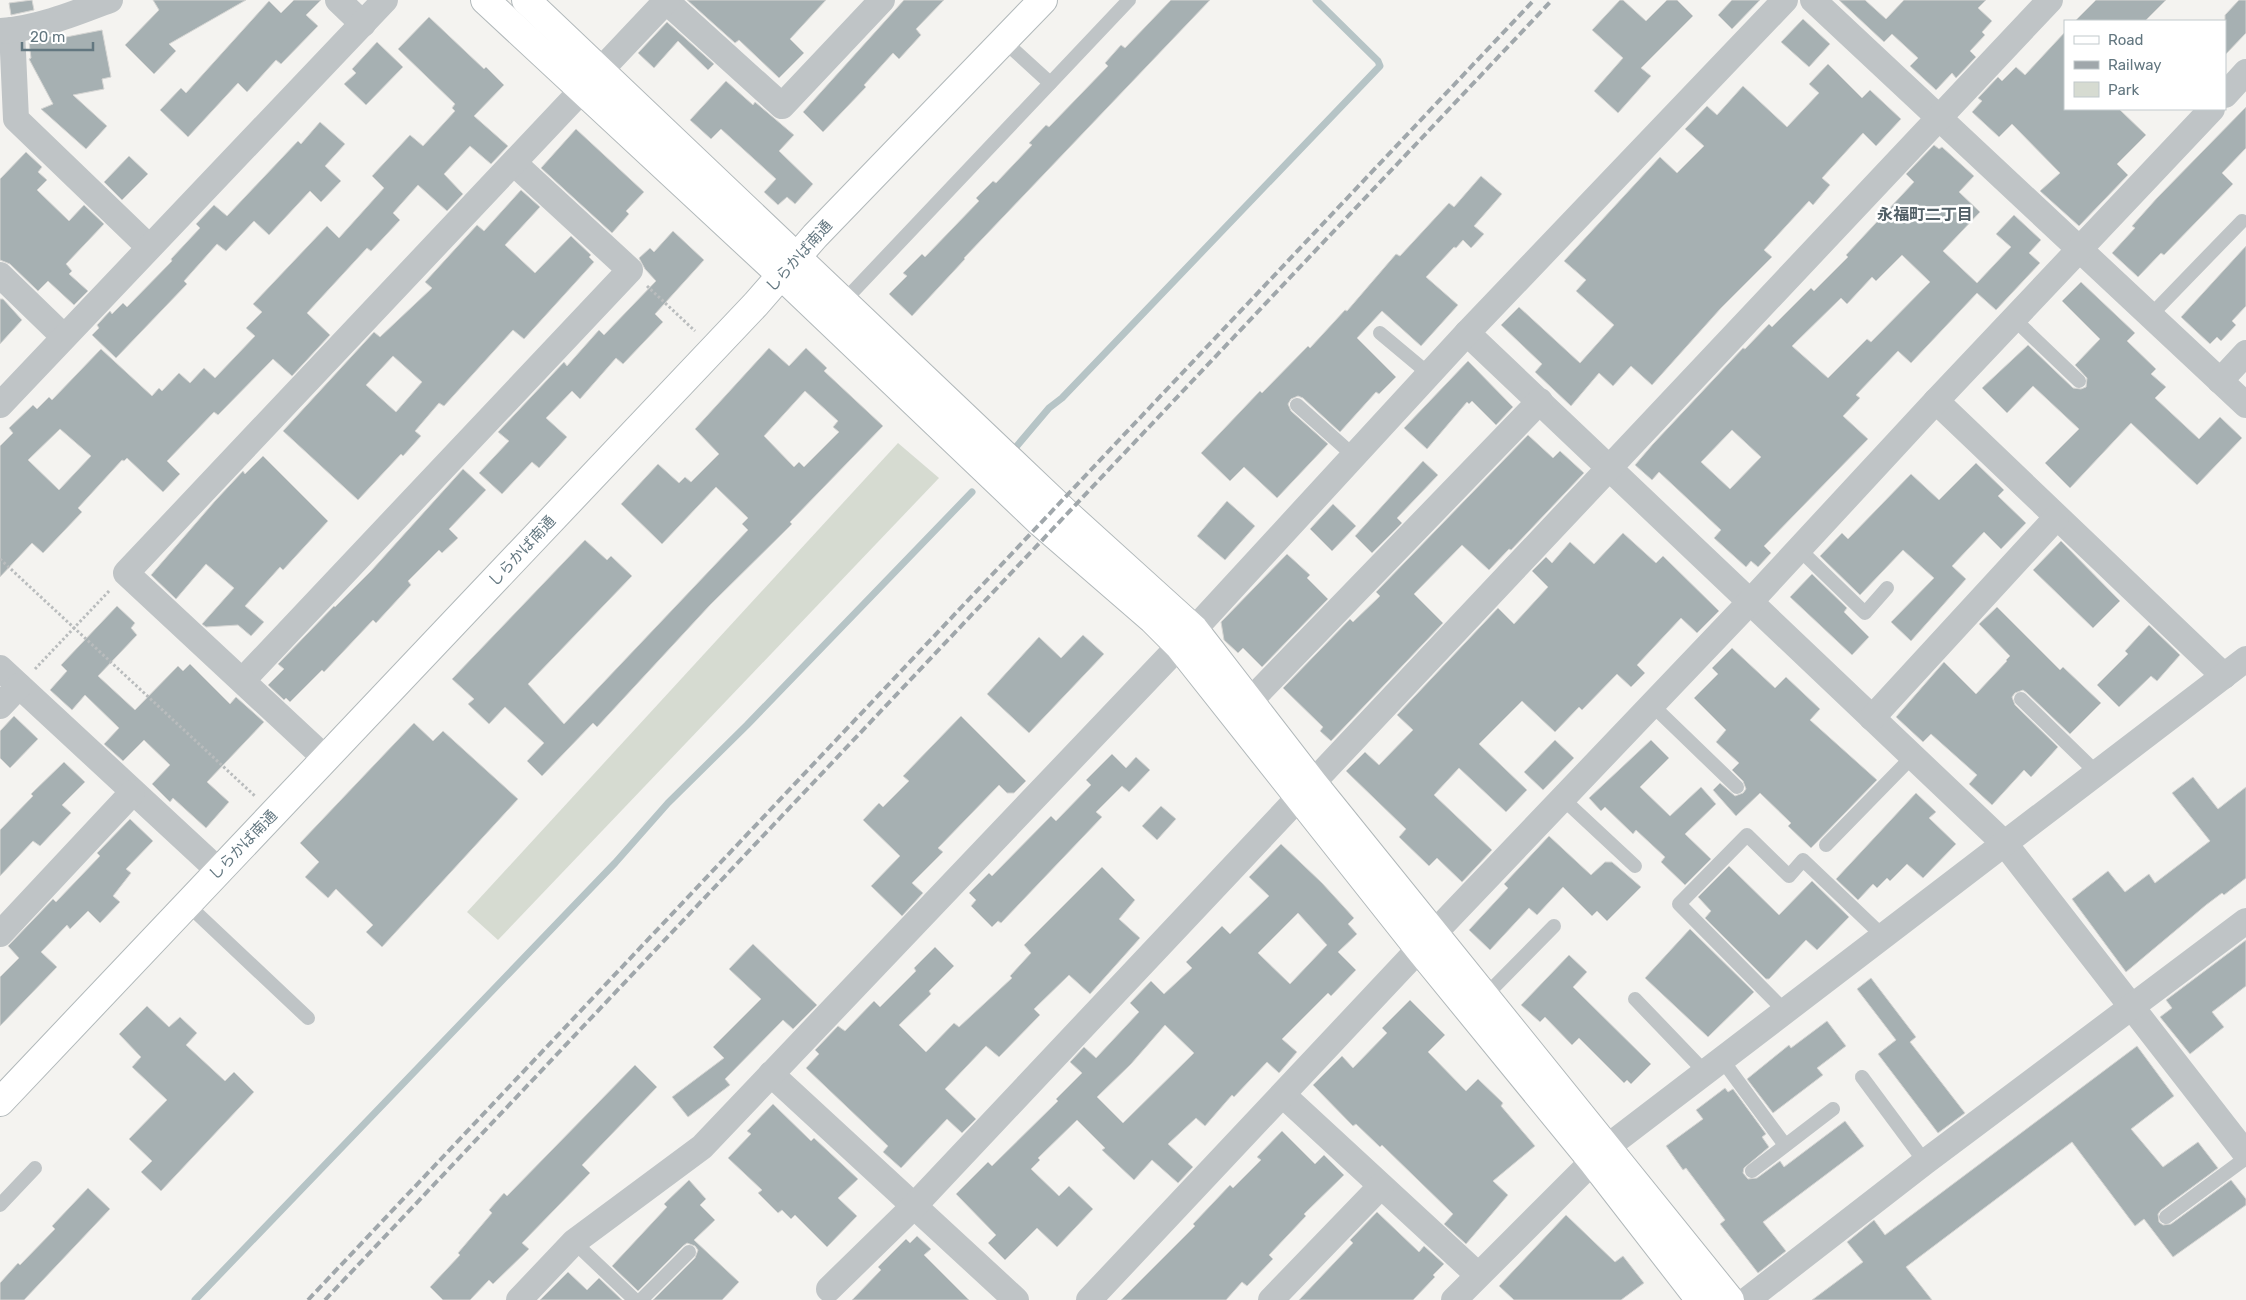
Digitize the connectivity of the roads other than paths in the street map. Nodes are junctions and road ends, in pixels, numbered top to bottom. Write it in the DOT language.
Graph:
graph roads {
  1 [pos="110,0"];
  2 [pos="338,0"];
  3 [pos="385,0"];
  4 [pos="486,0"];
  5 [pos="526,0"];
  6 [pos="882,0"];
  7 [pos="1043,0"];
  8 [pos="1129,0"];
  9 [pos="1785,0"];
  10 [pos="1813,0"];
  11 [pos="2050,0"];
  12 [pos="666,1"];
  13 [pos="363,24"];
  14 [pos="6,31"];
  15 [pos="1004,41"];
  16 [pos="600,70"];
  17 [pos="2246,72"];
  18 [pos="1050,83"];
  19 [pos="581,89"];
  20 [pos="2226,94"];
  21 [pos="2211,110"];
  22 [pos="1938,119"];
  23 [pos="514,163"];
  24 [pos="2242,221"];
  25 [pos="149,247"];
  26 [pos="2078,249"];
  27 [pos="788,266"];
  28 [pos="0,275"];
  29 [pos="843,302"];
  30 [pos="2150,316"];
  31 [pos="2013,318"];
  32 [pos="1380,333"];
  33 [pos="1467,333"];
  34 [pos="64,337"];
  35 [pos="2246,352"];
  36 [pos="1429,374"];
  37 [pos="2220,380"];
  38 [pos="2079,381"];
  39 [pos="1540,401"];
  40 [pos="1936,401"];
  41 [pos="0,405"];
  42 [pos="1297,405"];
  43 [pos="2246,405"];
  44 [pos="1354,456"];
  45 [pos="1609,466"];
  46 [pos="2056,518"];
  47 [pos="1799,549"];
  48 [pos="1887,588"];
  49 [pos="1749,604"];
  50 [pos="1187,638"];
  51 [pos="2246,659"];
  52 [pos="0,668"];
  53 [pos="2224,676"];
  54 [pos="243,680"];
  55 [pos="19,686"];
  56 [pos="2022,699"];
  57 [pos="1250,701"];
  58 [pos="1651,704"];
  59 [pos="0,706"];
  60 [pos="1872,718"];
  61 [pos="1912,756"];
  62 [pos="326,759"];
  63 [pos="2097,773"];
  64 [pos="1737,788"];
  65 [pos="1306,790"];
  66 [pos="132,793"];
  67 [pos="1562,798"];
  68 [pos="2005,844"];
  69 [pos="1826,845"];
  70 [pos="1635,866"];
  71 [pos="219,871"];
  72 [pos="188,904"];
  73 [pos="2246,920"];
  74 [pos="1554,926"];
  75 [pos="0,934"];
  76 [pos="1884,937"];
  77 [pos="1427,940"];
  78 [pos="1486,996"];
  79 [pos="1635,999"];
  80 [pos="2131,1008"];
  81 [pos="1786,1012"];
  82 [pos="308,1018"];
  83 [pos="1714,1067"];
  84 [pos="771,1074"];
  85 [pos="1862,1077"];
  86 [pos="1283,1095"];
  87 [pos="0,1102"];
  88 [pos="1833,1109"];
  89 [pos="2243,1144"];
  90 [pos="1785,1145"];
  91 [pos="1600,1155"];
  92 [pos="1925,1162"];
  93 [pos="35,1168"];
  94 [pos="1752,1171"];
  95 [pos="1381,1186"];
  96 [pos="0,1205"];
  97 [pos="914,1206"];
  98 [pos="2166,1217"];
  99 [pos="574,1242"];
  100 [pos="689,1252"];
  101 [pos="1478,1275"];
  102 [pos="829,1289"];
  103 [pos="518,1300"];
  104 [pos="635,1300"];
  105 [pos="642,1300"];
  106 [pos="1016,1300"];
  107 [pos="1089,1300"];
  108 [pos="1271,1300"];
  109 [pos="1454,1300"];
  110 [pos="1700,1300"];
  111 [pos="1730,1300"];
  112 [pos="1747,1300"];
  1 -- 14 [label="street"];
  2 -- 13 [label="street"];
  3 -- 13 [label="street"];
  4 -- 19 [label="street"];
  5 -- 16 [label="street"];
  6 -- 12 [label="street"];
  7 -- 15 [label="street, しらかば南通"];
  8 -- 18 [label="lane"];
  9 -- 33 [label="street"];
  10 -- 22 [label="street"];
  11 -- 22 [label="street"];
  12 -- 16 [label="street"];
  13 -- 25 [label="street"];
  14 -- 25 [label="street"];
  15 -- 18 [label="lane"];
  15 -- 27 [label="street, しらかば南通"];
  16 -- 19 [label="street"];
  16 -- 27 [label="street"];
  17 -- 20 [label="street"];
  18 -- 29 [label="lane"];
  19 -- 23 [label="street"];
  19 -- 27 [label="street"];
  21 -- 26 [label="street"];
  22 -- 26 [label="street"];
  22 -- 45 [label="street"];
  23 -- 54 [label="street"];
  23 -- 54 [label="street"];
  24 -- 30 [label="lane"];
  25 -- 34 [label="street"];
  26 -- 30 [label="street"];
  26 -- 31 [label="street"];
  27 -- 29 [label="street"];
  27 -- 50 [label="street"];
  27 -- 62 [label="street, しらかば南通"];
  28 -- 34 [label="street"];
  29 -- 50 [label="street"];
  30 -- 37 [label="street"];
  31 -- 38 [label="lane"];
  31 -- 40 [label="street"];
  32 -- 36 [label="lane"];
  33 -- 36 [label="street"];
  33 -- 39 [label="street"];
  34 -- 41 [label="street"];
  35 -- 37 [label="street"];
  36 -- 44 [label="street"];
  37 -- 43 [label="street"];
  39 -- 45 [label="street"];
  39 -- 57 [label="street"];
  40 -- 46 [label="street"];
  40 -- 47 [label="street"];
  42 -- 44 [label="lane"];
  44 -- 50 [label="street"];
  45 -- 49 [label="street"];
  45 -- 65 [label="street"];
  46 -- 53 [label="street"];
  46 -- 60 [label="street"];
  47 -- 48 [label="lane"];
  47 -- 49 [label="street"];
  49 -- 58 [label="street"];
  49 -- 60 [label="street"];
  50 -- 57 [label="street"];
  50 -- 65 [label="street"];
  50 -- 84 [label="street"];
  51 -- 53 [label="street"];
  52 -- 55 [label="street"];
  53 -- 63 [label="street"];
  54 -- 62 [label="street"];
  55 -- 59 [label="street"];
  55 -- 66 [label="street"];
  56 -- 63 [label="lane"];
  57 -- 65 [label="street"];
  58 -- 64 [label="lane"];
  58 -- 67 [label="street"];
  60 -- 61 [label="street"];
  61 -- 68 [label="street"];
  61 -- 69 [label="lane"];
  62 -- 71 [label="street, しらかば南通"];
  63 -- 68 [label="street"];
  65 -- 77 [label="street"];
  65 -- 97 [label="street"];
  66 -- 71 [label="street"];
  66 -- 75 [label="street"];
  67 -- 70 [label="lane"];
  67 -- 77 [label="street"];
  68 -- 76 [label="street"];
  68 -- 80 [label="street"];
  71 -- 72 [label="street, しらかば南通"];
  72 -- 82 [label="lane"];
  72 -- 87 [label="street, しらかば南通"];
  73 -- 80 [label="street"];
  74 -- 78 [label="lane"];
  76 -- 81 [label="street"];
  76 -- 81 [label="lane"];
  77 -- 78 [label="street"];
  77 -- 86 [label="street"];
  77 -- 91 [label="street"];
  78 -- 91 [label="street"];
  79 -- 83 [label="lane"];
  80 -- 89 [label="street"];
  80 -- 92 [label="street"];
  81 -- 83 [label="street"];
  83 -- 90 [label="lane"];
  83 -- 91 [label="street"];
  84 -- 97 [label="street"];
  84 -- 99 [label="street"];
  85 -- 92 [label="lane"];
  86 -- 95 [label="street"];
  86 -- 107 [label="street"];
  88 -- 90 [label="lane"];
  89 -- 98 [label="lane"];
  90 -- 94 [label="lane"];
  91 -- 101 [label="street"];
  91 -- 110 [label="street"];
  91 -- 111 [label="street"];
  92 -- 112 [label="street"];
  93 -- 96 [label="lane"];
  95 -- 101 [label="street"];
  95 -- 108 [label="street"];
  97 -- 102 [label="street"];
  97 -- 106 [label="street"];
  99 -- 103 [label="street"];
  99 -- 104 [label="lane"];
  100 -- 105 [label="lane"];
  101 -- 109 [label="street"];
}
